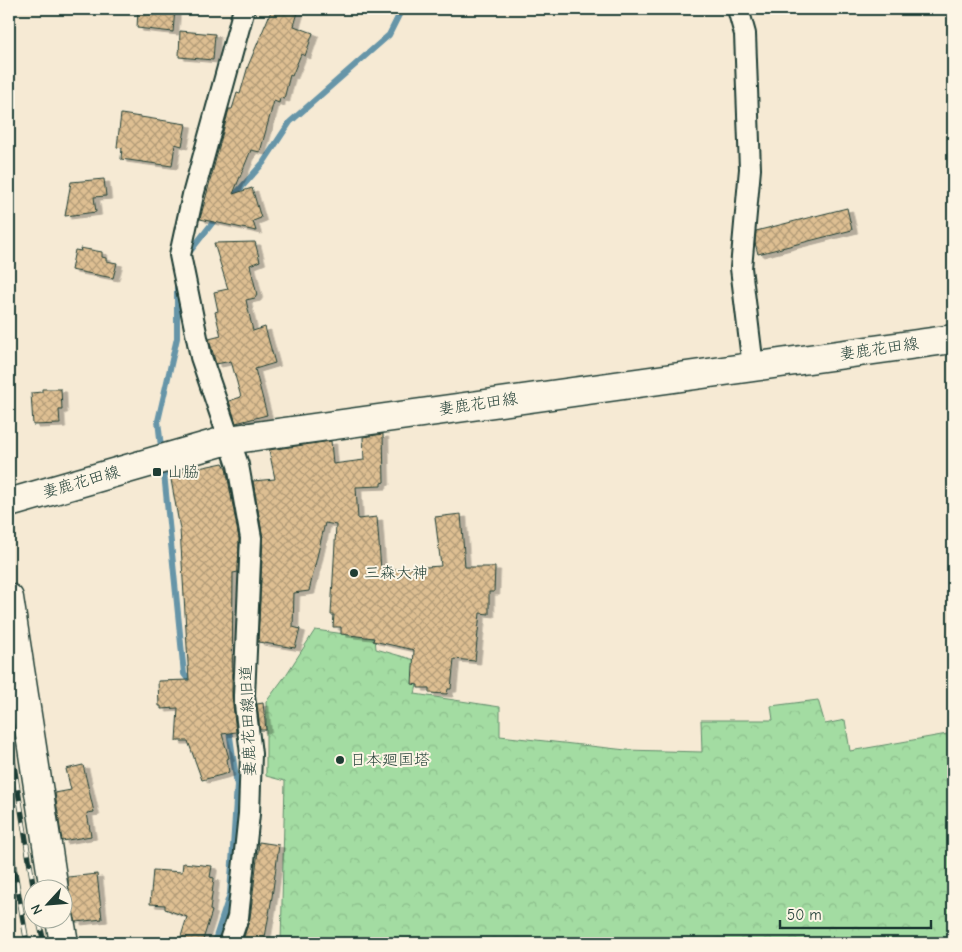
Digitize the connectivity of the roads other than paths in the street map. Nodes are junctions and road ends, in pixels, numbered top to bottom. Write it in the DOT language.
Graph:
graph roads {
  1 [pos="244,9"];
  2 [pos="738,9"];
  3 [pos="953,339"];
  4 [pos="753,367"];
  5 [pos="228,440"];
  6 [pos="9,503"];
  7 [pos="9,598"];
  8 [pos="52,880"];
  9 [pos="62,930"];
  10 [pos="64,943"];
  11 [pos="229,943"];
  1 -- 5 [label="street, 妻鹿花田線旧道"];
  2 -- 4 [label="street"];
  3 -- 4 [label="main road, 妻鹿花田線"];
  4 -- 5 [label="main road, 妻鹿花田線"];
  5 -- 6 [label="main road, 妻鹿花田線"];
  5 -- 11 [label="street, 妻鹿花田線旧道"];
  7 -- 8 [label="main road"];
  9 -- 10 [label="main road"];
}
